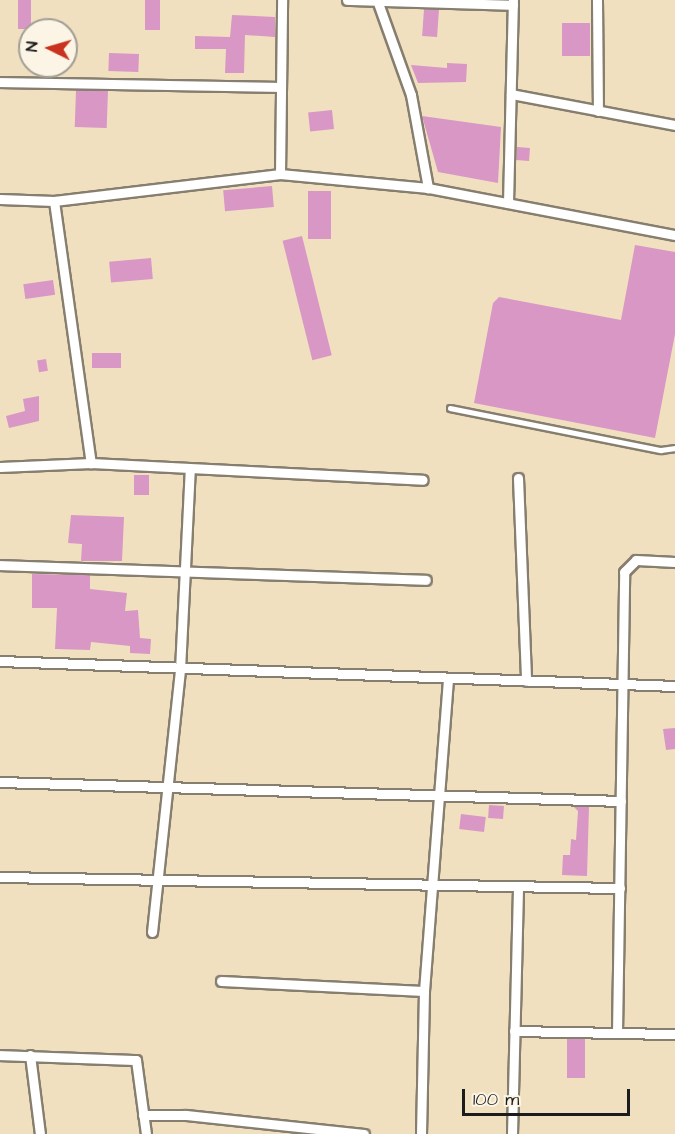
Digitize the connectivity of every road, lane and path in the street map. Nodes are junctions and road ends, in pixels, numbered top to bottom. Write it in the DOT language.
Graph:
graph roads {
  1 [pos="282,0"];
  2 [pos="347,0"];
  3 [pos="378,0"];
  4 [pos="597,0"];
  5 [pos="513,3"];
  6 [pos="0,82"];
  7 [pos="278,87"];
  8 [pos="511,94"];
  9 [pos="598,111"];
  10 [pos="675,125"];
  11 [pos="280,174"];
  12 [pos="428,188"];
  13 [pos="0,199"];
  14 [pos="54,201"];
  15 [pos="508,203"];
  16 [pos="675,235"];
  17 [pos="450,408"];
  18 [pos="675,448"];
  19 [pos="91,464"];
  20 [pos="0,467"];
  21 [pos="190,469"];
  22 [pos="518,478"];
  23 [pos="423,480"];
  24 [pos="675,562"];
  25 [pos="0,565"];
  26 [pos="185,570"];
  27 [pos="426,580"];
  28 [pos="0,661"];
  29 [pos="180,670"];
  30 [pos="448,678"];
  31 [pos="526,681"];
  32 [pos="624,684"];
  33 [pos="675,686"];
  34 [pos="0,782"];
  35 [pos="167,787"];
  36 [pos="436,795"];
  37 [pos="621,801"];
  38 [pos="0,877"];
  39 [pos="156,880"];
  40 [pos="431,886"];
  41 [pos="518,888"];
  42 [pos="620,888"];
  43 [pos="152,932"];
  44 [pos="221,981"];
  45 [pos="424,991"];
  46 [pos="514,1030"];
  47 [pos="617,1033"];
  48 [pos="675,1034"];
  49 [pos="0,1054"];
  50 [pos="30,1055"];
  51 [pos="143,1115"];
  52 [pos="40,1134"];
  53 [pos="146,1134"];
  54 [pos="364,1134"];
  55 [pos="421,1134"];
  56 [pos="512,1134"];
  1 -- 7 [label="street"];
  2 -- 3 [label="street"];
  3 -- 5 [label="street"];
  3 -- 12 [label="street"];
  4 -- 9 [label="street"];
  5 -- 8 [label="street"];
  6 -- 7 [label="street"];
  7 -- 11 [label="street"];
  8 -- 9 [label="street"];
  8 -- 15 [label="street"];
  9 -- 10 [label="street"];
  11 -- 12 [label="street"];
  11 -- 14 [label="street"];
  12 -- 15 [label="street"];
  13 -- 14 [label="street"];
  14 -- 19 [label="street"];
  15 -- 16 [label="street"];
  17 -- 18 [label="lane"];
  19 -- 20 [label="street"];
  19 -- 21 [label="street"];
  21 -- 23 [label="street"];
  21 -- 26 [label="street"];
  22 -- 31 [label="street"];
  24 -- 32 [label="street"];
  25 -- 26 [label="street"];
  26 -- 27 [label="street"];
  26 -- 29 [label="street"];
  28 -- 29 [label="street"];
  29 -- 30 [label="street"];
  29 -- 35 [label="street"];
  30 -- 31 [label="street"];
  30 -- 36 [label="street"];
  31 -- 32 [label="street"];
  32 -- 33 [label="street"];
  32 -- 37 [label="street"];
  34 -- 35 [label="street"];
  35 -- 36 [label="street"];
  35 -- 39 [label="street"];
  36 -- 37 [label="street"];
  36 -- 40 [label="street"];
  37 -- 42 [label="street"];
  38 -- 39 [label="street"];
  39 -- 40 [label="street"];
  39 -- 43 [label="street"];
  40 -- 41 [label="street"];
  40 -- 45 [label="street"];
  41 -- 42 [label="street"];
  41 -- 46 [label="street"];
  42 -- 47 [label="street"];
  44 -- 45 [label="street"];
  45 -- 55 [label="street"];
  46 -- 47 [label="street"];
  46 -- 56 [label="street"];
  47 -- 48 [label="street"];
  49 -- 50 [label="street"];
  50 -- 51 [label="street"];
  50 -- 52 [label="street"];
  51 -- 53 [label="street"];
  51 -- 54 [label="street"];
}
